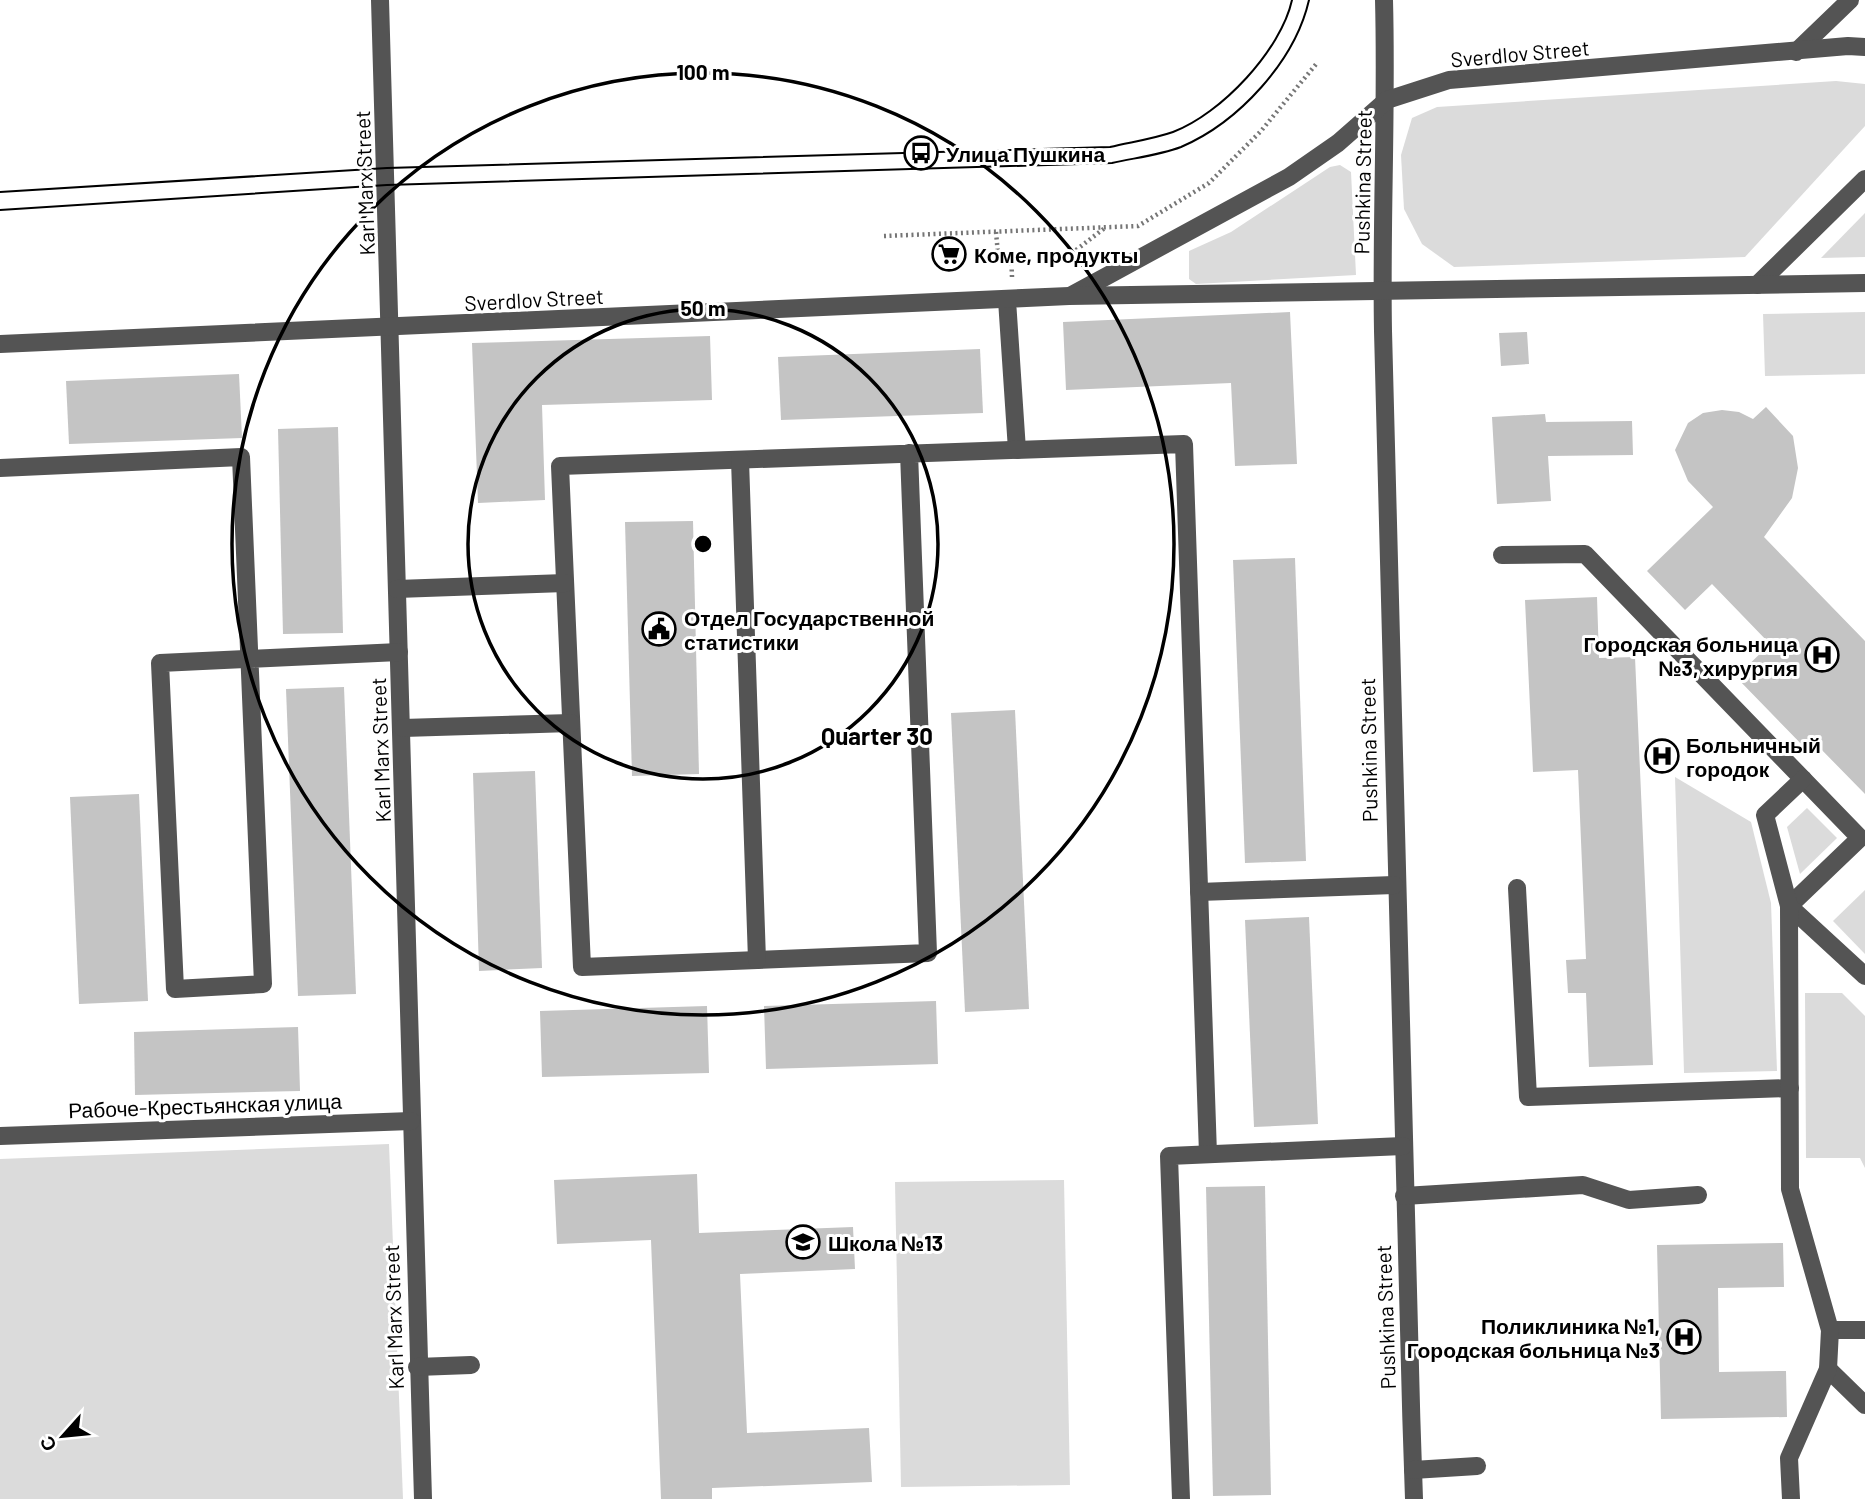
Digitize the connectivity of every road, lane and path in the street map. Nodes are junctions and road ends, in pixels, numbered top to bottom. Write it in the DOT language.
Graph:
graph roads {
  1 [pos="380,0"];
  2 [pos="1384,0"];
  3 [pos="1850,0"];
  4 [pos="1865,47"];
  5 [pos="1796,52"];
  6 [pos="1318,63"];
  7 [pos="1387,100"];
  8 [pos="1865,179"];
  9 [pos="1106,227"];
  10 [pos="996,232"];
  11 [pos="884,236"];
  12 [pos="1076,250"];
  13 [pos="998,254"];
  14 [pos="1865,284"];
  15 [pos="1757,285"];
  16 [pos="1383,293"];
  17 [pos="1069,296"];
  18 [pos="1007,300"];
  19 [pos="390,329"];
  20 [pos="0,344"];
  21 [pos="1017,450"];
  22 [pos="909,453"];
  23 [pos="740,460"];
  24 [pos="0,468"];
  25 [pos="1502,555"];
  26 [pos="565,583"];
  27 [pos="397,589"];
  28 [pos="399,652"];
  29 [pos="250,658"];
  30 [pos="571,723"];
  31 [pos="402,728"];
  32 [pos="1803,779"];
  33 [pos="1394,885"];
  34 [pos="1517,888"];
  35 [pos="1199,892"];
  36 [pos="1789,906"];
  37 [pos="757,960"];
  38 [pos="1865,976"];
  39 [pos="1790,1088"];
  40 [pos="411,1121"];
  41 [pos="0,1136"];
  42 [pos="1403,1146"];
  43 [pos="1208,1154"];
  44 [pos="1698,1195"];
  45 [pos="1404,1196"];
  46 [pos="1830,1330"];
  47 [pos="1865,1330"];
  48 [pos="471,1365"];
  49 [pos="417,1367"];
  50 [pos="1828,1369"];
  51 [pos="1865,1405"];
  52 [pos="1477,1466"];
  53 [pos="1413,1470"];
  54 [pos="423,1499"];
  55 [pos="1181,1499"];
  56 [pos="1414,1499"];
  57 [pos="1791,1499"];
  1 -- 19 [label="street, Karl Marx Street"];
  2 -- 7 [label="street, Pushkina Street"];
  3 -- 5 [label="street"];
  4 -- 5 [label="street, Sverdlov Street"];
  5 -- 7 [label="street, Sverdlov Street"];
  6 -- 9 [label="path"];
  7 -- 16 [label="street, Pushkina Street"];
  7 -- 17 [label="street, Sverdlov Street"];
  8 -- 15 [label="street"];
  9 -- 10 [label="path"];
  9 -- 12 [label="path"];
  10 -- 11 [label="path"];
  10 -- 13 [label="path"];
  14 -- 15 [label="street, Sverdlov Street"];
  15 -- 16 [label="street, Sverdlov Street"];
  16 -- 17 [label="street, Sverdlov Street"];
  16 -- 33 [label="street, Pushkina Street"];
  17 -- 18 [label="street, Sverdlov Street"];
  18 -- 19 [label="street, Sverdlov Street"];
  18 -- 21 [label="street"];
  19 -- 20 [label="street, Sverdlov Street"];
  19 -- 27 [label="street, Karl Marx Street"];
  21 -- 22 [label="street"];
  21 -- 35 [label="street"];
  22 -- 23 [label="street"];
  22 -- 37 [label="street"];
  23 -- 26 [label="street"];
  23 -- 37 [label="street"];
  24 -- 29 [label="street"];
  25 -- 32 [label="street"];
  26 -- 27 [label="street"];
  26 -- 30 [label="street"];
  27 -- 28 [label="street, Karl Marx Street"];
  28 -- 29 [label="street"];
  28 -- 31 [label="street, Karl Marx Street"];
  29 -- 29 [label="street"];
  30 -- 31 [label="street"];
  30 -- 37 [label="street"];
  31 -- 40 [label="street, Karl Marx Street"];
  32 -- 36 [label="street"];
  32 -- 36 [label="street"];
  33 -- 35 [label="street"];
  33 -- 42 [label="street, Pushkina Street"];
  34 -- 39 [label="street"];
  35 -- 43 [label="street"];
  36 -- 38 [label="street"];
  36 -- 39 [label="street"];
  39 -- 46 [label="street"];
  40 -- 41 [label="street, Рабоче-Крестьянская улица"];
  40 -- 49 [label="street, Karl Marx Street"];
  42 -- 43 [label="street"];
  42 -- 45 [label="street, Pushkina Street"];
  43 -- 55 [label="street"];
  44 -- 45 [label="street"];
  45 -- 53 [label="street, Pushkina Street"];
  46 -- 47 [label="street"];
  46 -- 50 [label="street"];
  48 -- 49 [label="street"];
  49 -- 54 [label="street, Karl Marx Street"];
  50 -- 51 [label="street"];
  50 -- 57 [label="street"];
  52 -- 53 [label="street"];
  53 -- 56 [label="street, Pushkina Street"];
}
